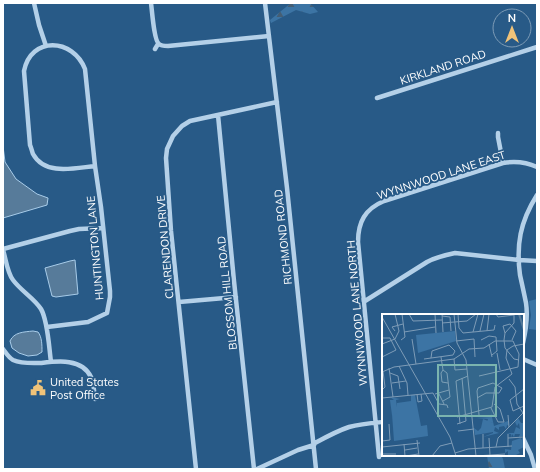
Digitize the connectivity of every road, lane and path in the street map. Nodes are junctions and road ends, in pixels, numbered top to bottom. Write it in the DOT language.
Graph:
graph roads {
  1 [pos="34,3"];
  2 [pos="151,3"];
  3 [pos="264,3"];
  4 [pos="268,36"];
  5 [pos="158,44"];
  6 [pos="46,46"];
  7 [pos="537,47"];
  8 [pos="155,49"];
  9 [pos="377,98"];
  10 [pos="277,102"];
  11 [pos="218,115"];
  12 [pos="498,133"];
  13 [pos="503,163"];
  14 [pos="95,166"];
  15 [pos="537,167"];
  16 [pos="537,196"];
  17 [pos="374,206"];
  18 [pos="103,228"];
  19 [pos="3,250"];
  20 [pos="519,260"];
  21 [pos="537,261"];
  22 [pos="236,296"];
  23 [pos="364,301"];
  24 [pos="179,302"];
  25 [pos="46,327"];
  26 [pos="524,337"];
  27 [pos="3,349"];
  28 [pos="524,359"];
  29 [pos="51,362"];
  30 [pos="537,365"];
  31 [pos="95,399"];
  32 [pos="376,422"];
  33 [pos="382,422"];
  34 [pos="524,440"];
  35 [pos="314,445"];
  36 [pos="380,457"];
  37 [pos="196,469"];
  38 [pos="255,469"];
  39 [pos="316,469"];
  40 [pos="535,469"];
  1 -- 6 [label="street"];
  2 -- 5 [label="street"];
  3 -- 4 [label="street, RICHMOND ROAD"];
  4 -- 5 [label="street"];
  4 -- 10 [label="street, RICHMOND ROAD"];
  5 -- 8 [label="street"];
  6 -- 14 [label="street, HUNTINGTON LANE"];
  6 -- 14 [label="street"];
  7 -- 9 [label="street, KIRKLAND ROAD"];
  10 -- 11 [label="street, CLARENDON DRIVE"];
  10 -- 35 [label="street, RICHMOND ROAD"];
  11 -- 22 [label="street, BLOSSOM HILL ROAD"];
  11 -- 24 [label="street, CLARENDON DRIVE"];
  12 -- 13 [label="street"];
  13 -- 15 [label="street, WYNNWOOD LANE EAST"];
  13 -- 17 [label="street, WYNNWOOD LANE EAST"];
  14 -- 18 [label="street, HUNTINGTON LANE"];
  16 -- 20 [label="street"];
  17 -- 23 [label="street, WYNNWOOD LANE NORTH"];
  18 -- 19 [label="street"];
  18 -- 25 [label="street, HUNTINGTON LANE"];
  19 -- 25 [label="street"];
  20 -- 21 [label="street"];
  20 -- 23 [label="street"];
  20 -- 26 [label="street"];
  22 -- 24 [label="street"];
  22 -- 38 [label="street, BLOSSOM HILL ROAD"];
  23 -- 32 [label="street, WYNNWOOD LANE NORTH"];
  24 -- 37 [label="street, CLARENDON DRIVE"];
  25 -- 29 [label="street"];
  27 -- 29 [label="street"];
  28 -- 30 [label="street"];
  29 -- 31 [label="street"];
  32 -- 33 [label="street"];
  32 -- 35 [label="street"];
  32 -- 36 [label="street, WYNNWOOD LANE NORTH"];
  34 -- 40 [label="street"];
  35 -- 38 [label="street"];
  35 -- 39 [label="street, RICHMOND ROAD"];
}
